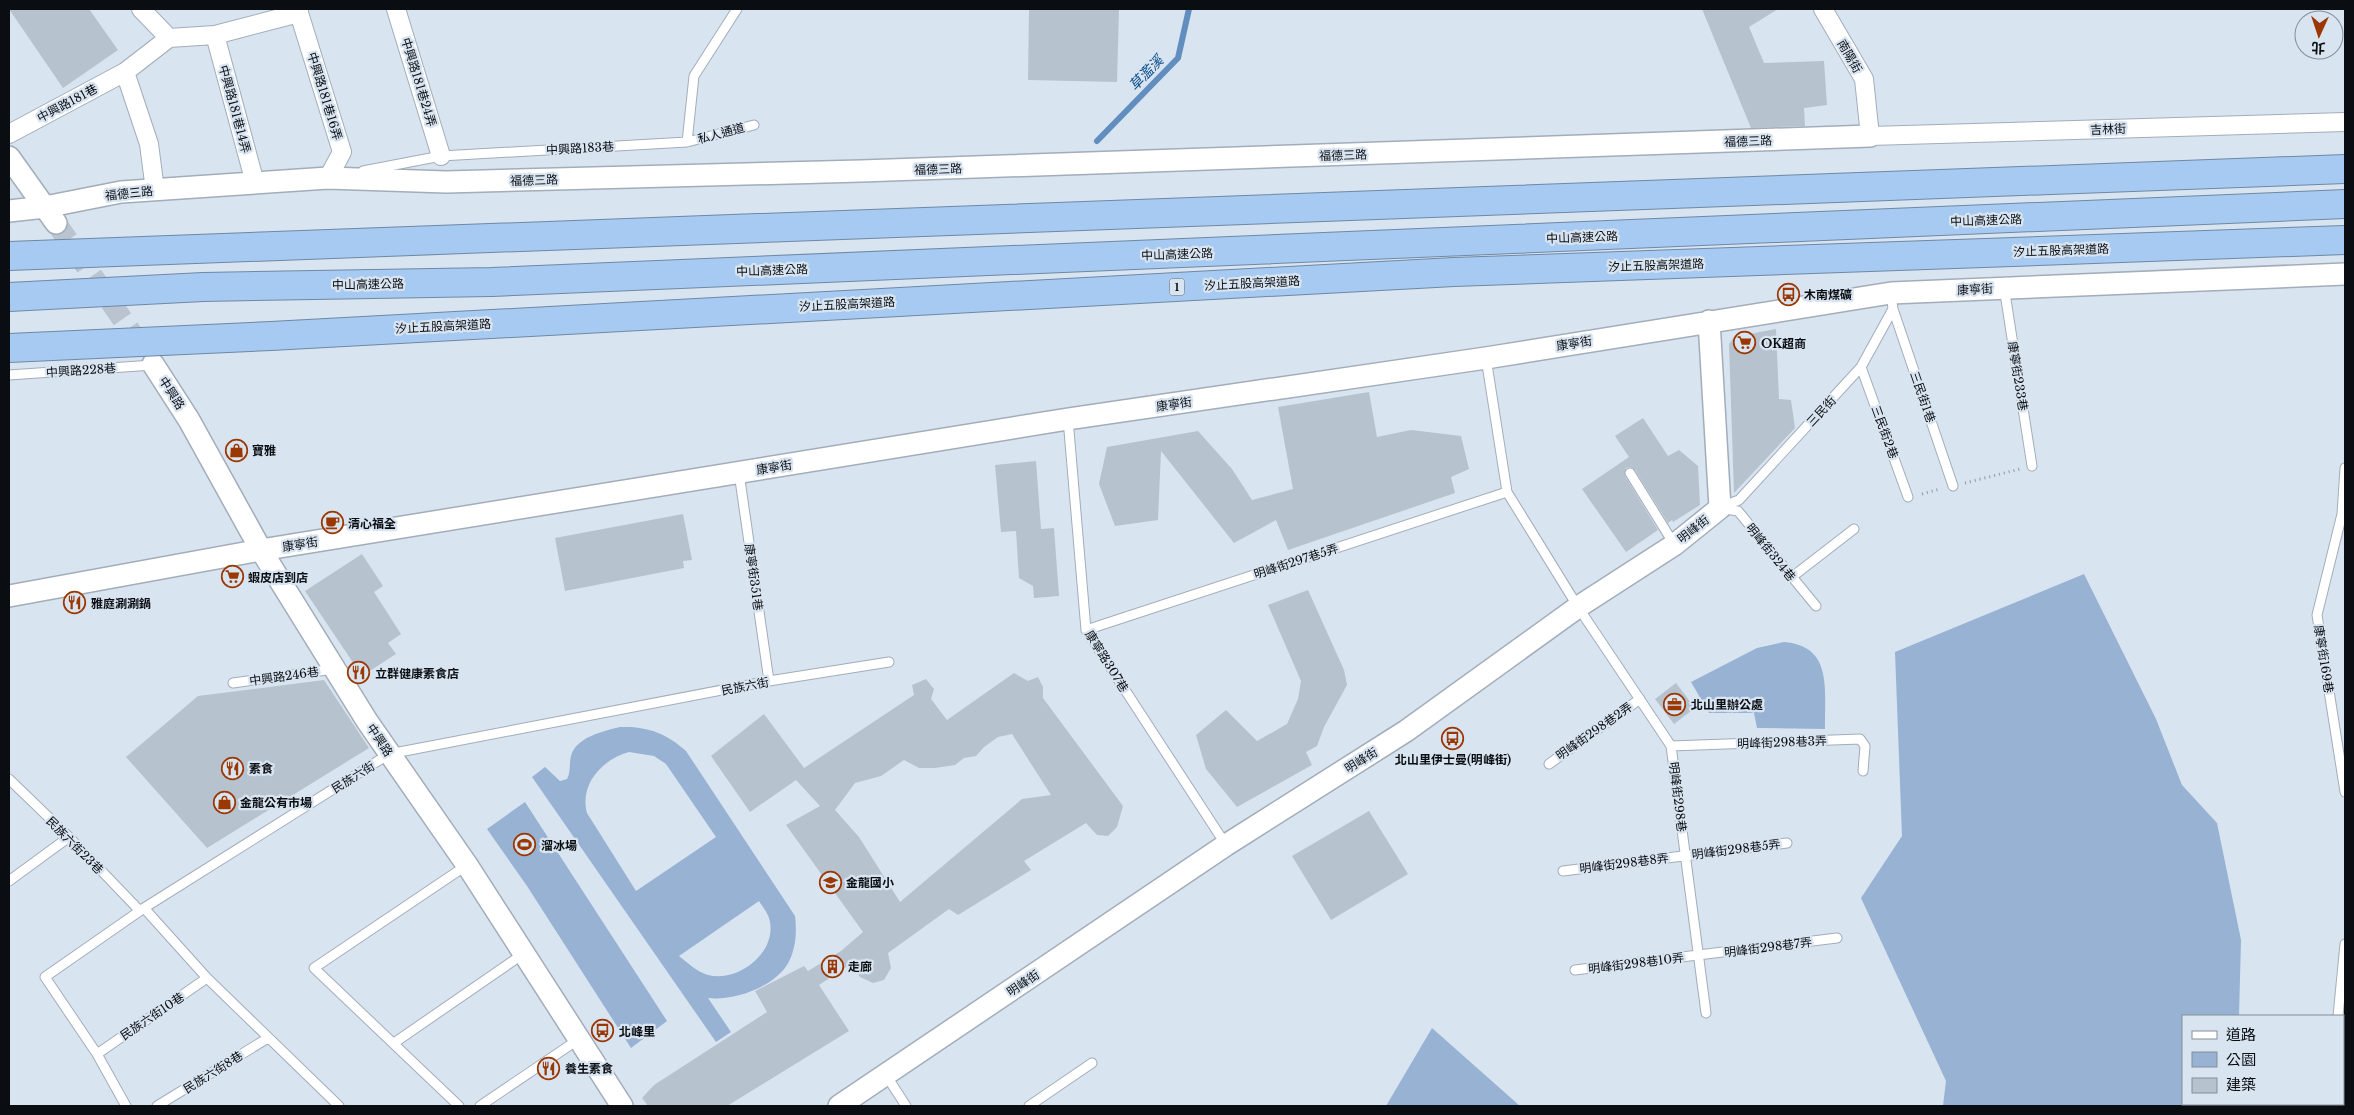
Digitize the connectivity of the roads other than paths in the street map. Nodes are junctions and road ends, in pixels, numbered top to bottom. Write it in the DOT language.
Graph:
graph roads {
  1 [pos="141,9"];
  2 [pos="396,9"];
  3 [pos="737,9"];
  4 [pos="1823,9"];
  5 [pos="299,11"];
  6 [pos="214,35"];
  7 [pos="169,38"];
  8 [pos="125,72"];
  9 [pos="2345,122"];
  10 [pos="754,124"];
  11 [pos="9,134"];
  12 [pos="1870,136"];
  13 [pos="687,142"];
  14 [pos="441,156"];
  15 [pos="9,157"];
  16 [pos="2345,169"];
  17 [pos="328,178"];
  18 [pos="255,183"];
  19 [pos="155,190"];
  20 [pos="2345,204"];
  21 [pos="9,211"];
  22 [pos="51,215"];
  23 [pos="2345,240"];
  24 [pos="9,256"];
  25 [pos="2345,274"];
  26 [pos="2004,287"];
  27 [pos="9,297"];
  28 [pos="1892,301"];
  29 [pos="1709,321"];
  30 [pos="9,348"];
  31 [pos="1486,358"];
  32 [pos="153,364"];
  33 [pos="1862,367"];
  34 [pos="9,375"];
  35 [pos="1068,419"];
  36 [pos="2032,466"];
  37 [pos="2345,468"];
  38 [pos="739,473"];
  39 [pos="1630,473"];
  40 [pos="1953,486"];
  41 [pos="1507,492"];
  42 [pos="1908,497"];
  43 [pos="1720,508"];
  44 [pos="1854,529"];
  45 [pos="1674,545"];
  46 [pos="261,550"];
  47 [pos="1792,577"];
  48 [pos="9,596"];
  49 [pos="1816,606"];
  50 [pos="1578,607"];
  51 [pos="1086,630"];
  52 [pos="889,662"];
  53 [pos="334,669"];
  54 [pos="768,681"];
  55 [pos="232,683"];
  56 [pos="1640,699"];
  57 [pos="1671,746"];
  58 [pos="389,754"];
  59 [pos="1549,764"];
  60 [pos="1863,771"];
  61 [pos="9,779"];
  62 [pos="2345,792"];
  63 [pos="69,837"];
  64 [pos="1787,843"];
  65 [pos="1226,845"];
  66 [pos="1686,856"];
  67 [pos="467,865"];
  68 [pos="1563,871"];
  69 [pos="9,881"];
  70 [pos="142,910"];
  71 [pos="1837,938"];
  72 [pos="2345,944"];
  73 [pos="524,954"];
  74 [pos="1698,955"];
  75 [pos="1575,970"];
  76 [pos="208,978"];
  77 [pos="1706,1014"];
  78 [pos="2338,1015"];
  79 [pos="268,1038"];
  80 [pos="579,1039"];
  81 [pos="394,1043"];
  82 [pos="97,1054"];
  83 [pos="1092,1063"];
  84 [pos="886,1075"];
  85 [pos="122,1105"];
  86 [pos="157,1106"];
  87 [pos="339,1106"];
  88 [pos="459,1106"];
  89 [pos="480,1106"];
  90 [pos="622,1106"];
  91 [pos="839,1106"];
  92 [pos="906,1106"];
  93 [pos="1029,1106"];
  1 -- 7 [label="street"];
  2 -- 14 [label="street, 中興路181巷24弄"];
  3 -- 13 [label="lane"];
  4 -- 12 [label="street, 南陽街"];
  5 -- 6 [label="street"];
  5 -- 17 [label="street, 中興路181巷16弄"];
  6 -- 7 [label="street"];
  6 -- 18 [label="street, 中興路181巷14弄"];
  7 -- 8 [label="street, 中興路181巷"];
  8 -- 11 [label="street, 中興路181巷"];
  8 -- 19 [label="street"];
  9 -- 12 [label="street, 吉林街"];
  10 -- 13 [label="lane, 私人通道"];
  12 -- 17 [label="street, 福德三路"];
  13 -- 14 [label="lane, 中興路183巷"];
  14 -- 17 [label="lane, 中興路183巷"];
  15 -- 22 [label="street"];
  16 -- 24 [label="highway"];
  17 -- 18 [label="street, 福德三路"];
  18 -- 19 [label="street, 福德三路"];
  19 -- 22 [label="street, 福德三路"];
  20 -- 27 [label="highway, 中山高速公路, bridge"];
  21 -- 22 [label="street, 福德三路"];
  23 -- 30 [label="highway, 汐止五股高架道路 / 1, bridge"];
  25 -- 26 [label="street, 康寧街"];
  26 -- 28 [label="street, 康寧街"];
  26 -- 36 [label="lane, 康寧街233巷"];
  28 -- 29 [label="street, 康寧街"];
  28 -- 33 [label="lane, 三民街"];
  28 -- 40 [label="lane, 三民街1巷"];
  29 -- 31 [label="street, 康寧街"];
  29 -- 43 [label="street, 明峰街"];
  31 -- 35 [label="street, 康寧街"];
  31 -- 41 [label="lane"];
  32 -- 34 [label="lane, 中興路228巷"];
  32 -- 46 [label="street, 中興路"];
  33 -- 42 [label="lane, 三民街2巷"];
  33 -- 43 [label="lane, 三民街"];
  35 -- 38 [label="street, 康寧街"];
  35 -- 51 [label="lane, 康寧路307巷"];
  37 -- 62 [label="lane, 康寧街169巷"];
  38 -- 46 [label="street, 康寧街"];
  38 -- 54 [label="lane, 康寧街351巷"];
  39 -- 45 [label="lane"];
  41 -- 50 [label="lane, 明峰街298巷"];
  41 -- 51 [label="lane, 明峰街297巷5弄"];
  43 -- 45 [label="street, 明峰街"];
  43 -- 47 [label="lane, 明峰街324巷"];
  44 -- 47 [label="lane"];
  45 -- 50 [label="street, 明峰街"];
  46 -- 48 [label="street, 康寧街"];
  46 -- 53 [label="street, 中興路"];
  47 -- 49 [label="lane, 明峰街324巷"];
  50 -- 56 [label="lane, 明峰街298巷"];
  50 -- 65 [label="street, 明峰街"];
  51 -- 65 [label="lane, 康寧路307巷"];
  52 -- 54 [label="lane, 民族六街"];
  53 -- 55 [label="lane, 中興路246巷"];
  53 -- 58 [label="street, 中興路"];
  54 -- 58 [label="lane, 民族六街"];
  56 -- 57 [label="lane, 明峰街298巷"];
  56 -- 59 [label="lane, 明峰街298巷2弄"];
  57 -- 60 [label="lane, 明峰街298巷3弄"];
  57 -- 66 [label="lane, 明峰街298巷"];
  58 -- 67 [label="street, 中興路"];
  58 -- 70 [label="lane, 民族六街"];
  61 -- 63 [label="lane, 民族六街23巷"];
  63 -- 69 [label="lane"];
  63 -- 70 [label="lane, 民族六街23巷"];
  64 -- 66 [label="lane, 明峰街298巷5弄"];
  65 -- 84 [label="street, 明峰街"];
  66 -- 68 [label="lane, 明峰街298巷8弄"];
  66 -- 74 [label="lane, 明峰街298巷"];
  67 -- 73 [label="street, 中興路"];
  67 -- 81 [label="lane"];
  70 -- 76 [label="lane, 民族六街23巷"];
  70 -- 82 [label="lane, 民族六街"];
  71 -- 74 [label="lane, 明峰街298巷7弄"];
  72 -- 78 [label="lane"];
  73 -- 80 [label="street, 中興路"];
  73 -- 81 [label="lane"];
  74 -- 75 [label="lane, 明峰街298巷10弄"];
  74 -- 77 [label="lane, 明峰街298巷"];
  76 -- 79 [label="lane, 民族六街23巷"];
  76 -- 82 [label="lane, 民族六街10巷"];
  79 -- 86 [label="lane, 民族六街8巷"];
  79 -- 87 [label="lane, 民族六街23巷"];
  80 -- 89 [label="lane"];
  80 -- 90 [label="street, 中興路"];
  81 -- 88 [label="lane"];
  82 -- 85 [label="lane, 民族六街"];
  83 -- 93 [label="lane"];
  84 -- 91 [label="street, 明峰街"];
  84 -- 92 [label="lane"];
}
